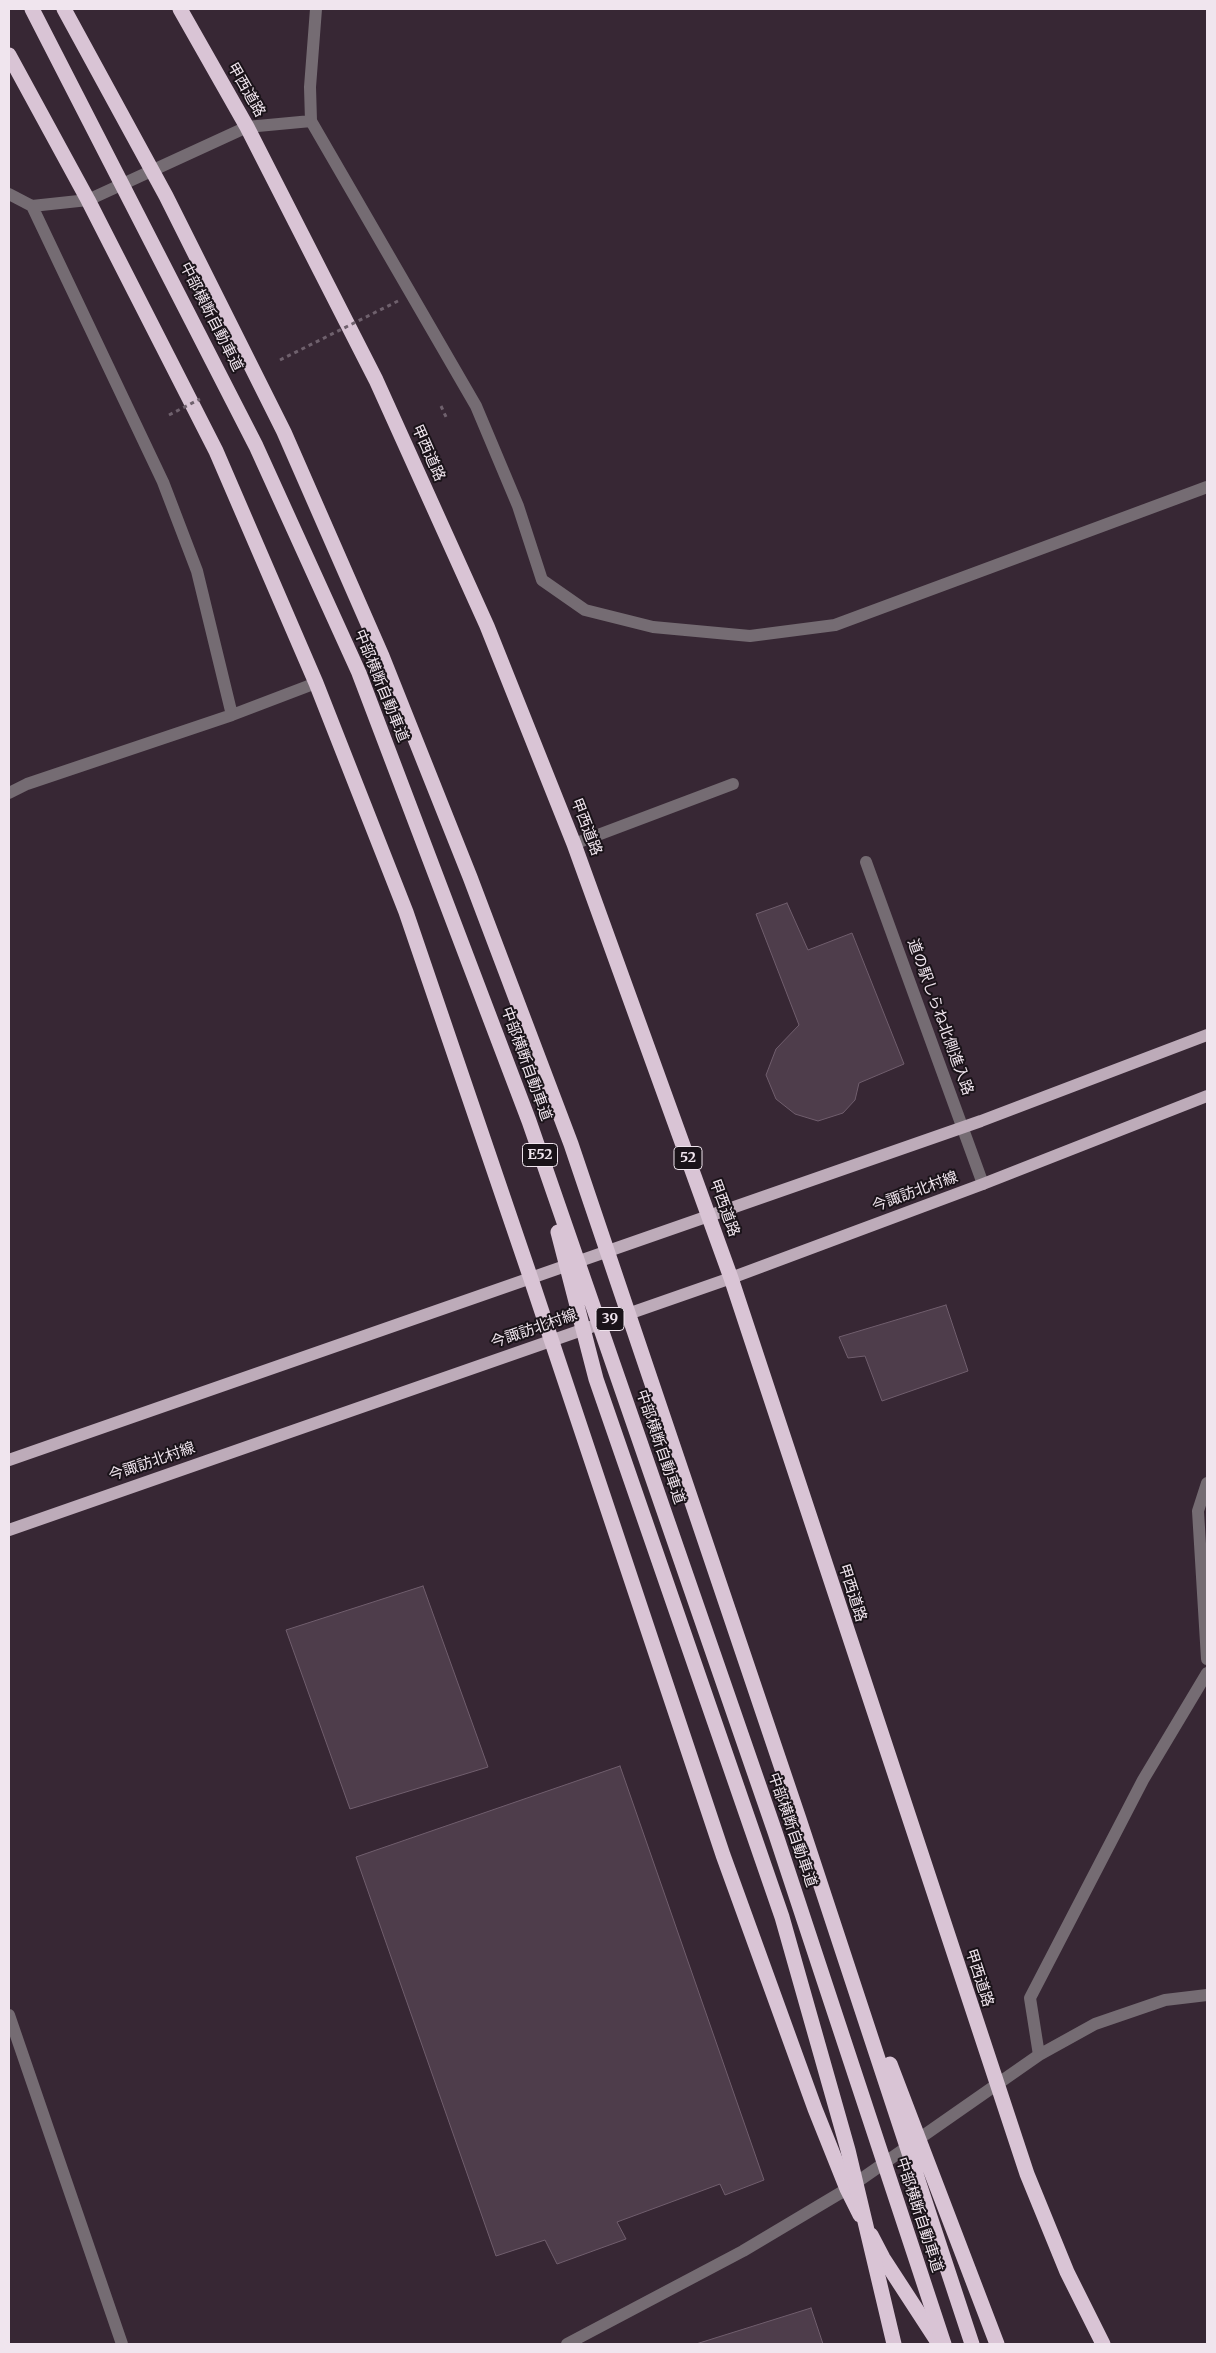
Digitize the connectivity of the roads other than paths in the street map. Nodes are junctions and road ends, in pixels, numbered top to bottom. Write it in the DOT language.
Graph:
graph roads {
  1 [pos="32,9"];
  2 [pos="64,9"];
  3 [pos="180,9"];
  4 [pos="316,9"];
  5 [pos="9,55"];
  6 [pos="311,121"];
  7 [pos="247,127"];
  8 [pos="9,194"];
  9 [pos="88,200"];
  10 [pos="32,206"];
  11 [pos="1207,486"];
  12 [pos="316,683"];
  13 [pos="232,715"];
  14 [pos="733,784"];
  15 [pos="9,793"];
  16 [pos="574,844"];
  17 [pos="866,862"];
  18 [pos="1207,1035"];
  19 [pos="1207,1096"];
  20 [pos="529,1121"];
  21 [pos="962,1127"];
  22 [pos="983,1184"];
  23 [pos="709,1216"];
  24 [pos="531,1278"];
  25 [pos="730,1278"];
  26 [pos="551,1340"];
  27 [pos="9,1460"];
  28 [pos="1207,1483"];
  29 [pos="9,1530"];
  30 [pos="1207,1659"];
  31 [pos="1207,1673"];
  32 [pos="816,1869"];
  33 [pos="1207,1995"];
  34 [pos="9,2014"];
  35 [pos="1040,2055"];
  36 [pos="996,2084"];
  37 [pos="847,2189"];
  38 [pos="122,2344"];
  39 [pos="567,2344"];
  40 [pos="894,2344"];
  41 [pos="939,2344"];
  42 [pos="944,2344"];
  43 [pos="972,2344"];
  44 [pos="997,2344"];
  45 [pos="1103,2344"];
  1 -- 20 [label="highway, 中部横断自動車道 / E52, bridge"];
  2 -- 32 [label="highway, 中部横断自動車道 / E52, bridge"];
  3 -- 7 [label="highway, 甲西道路 / 52"];
  4 -- 6 [label="street"];
  5 -- 9 [label="highway"];
  6 -- 7 [label="street"];
  6 -- 11 [label="street"];
  7 -- 9 [label="street"];
  7 -- 16 [label="highway, 甲西道路 / 52"];
  8 -- 10 [label="street"];
  9 -- 10 [label="street"];
  9 -- 12 [label="highway"];
  10 -- 13 [label="street"];
  12 -- 13 [label="street"];
  12 -- 24 [label="highway"];
  13 -- 15 [label="street"];
  14 -- 16 [label="street"];
  16 -- 23 [label="highway, 甲西道路 / 52"];
  17 -- 21 [label="street, 道の駅しらね北側進入路"];
  18 -- 21 [label="main road"];
  19 -- 22 [label="main road, 今諏訪北村線 / 39"];
  20 -- 40 [label="highway, bridge"];
  20 -- 42 [label="highway, 中部横断自動車道 / E52, bridge"];
  21 -- 22 [label="street, 道の駅しらね北側進入路"];
  21 -- 23 [label="main road"];
  22 -- 25 [label="main road, 今諏訪北村線 / 39"];
  23 -- 24 [label="main road"];
  23 -- 25 [label="highway, 甲西道路 / 52"];
  24 -- 26 [label="highway"];
  24 -- 27 [label="main road"];
  25 -- 26 [label="main road, 今諏訪北村線 / 39"];
  25 -- 36 [label="highway, 甲西道路 / 52"];
  26 -- 29 [label="main road, 今諏訪北村線 / 39"];
  26 -- 37 [label="highway"];
  28 -- 30 [label="street"];
  31 -- 35 [label="street"];
  32 -- 43 [label="highway, 中部横断自動車道 / E52, bridge"];
  32 -- 44 [label="highway, bridge"];
  33 -- 35 [label="street"];
  34 -- 38 [label="street"];
  35 -- 36 [label="street"];
  36 -- 37 [label="street"];
  36 -- 45 [label="highway, 甲西道路 / 52"];
  37 -- 39 [label="street"];
  37 -- 41 [label="highway"];
}
